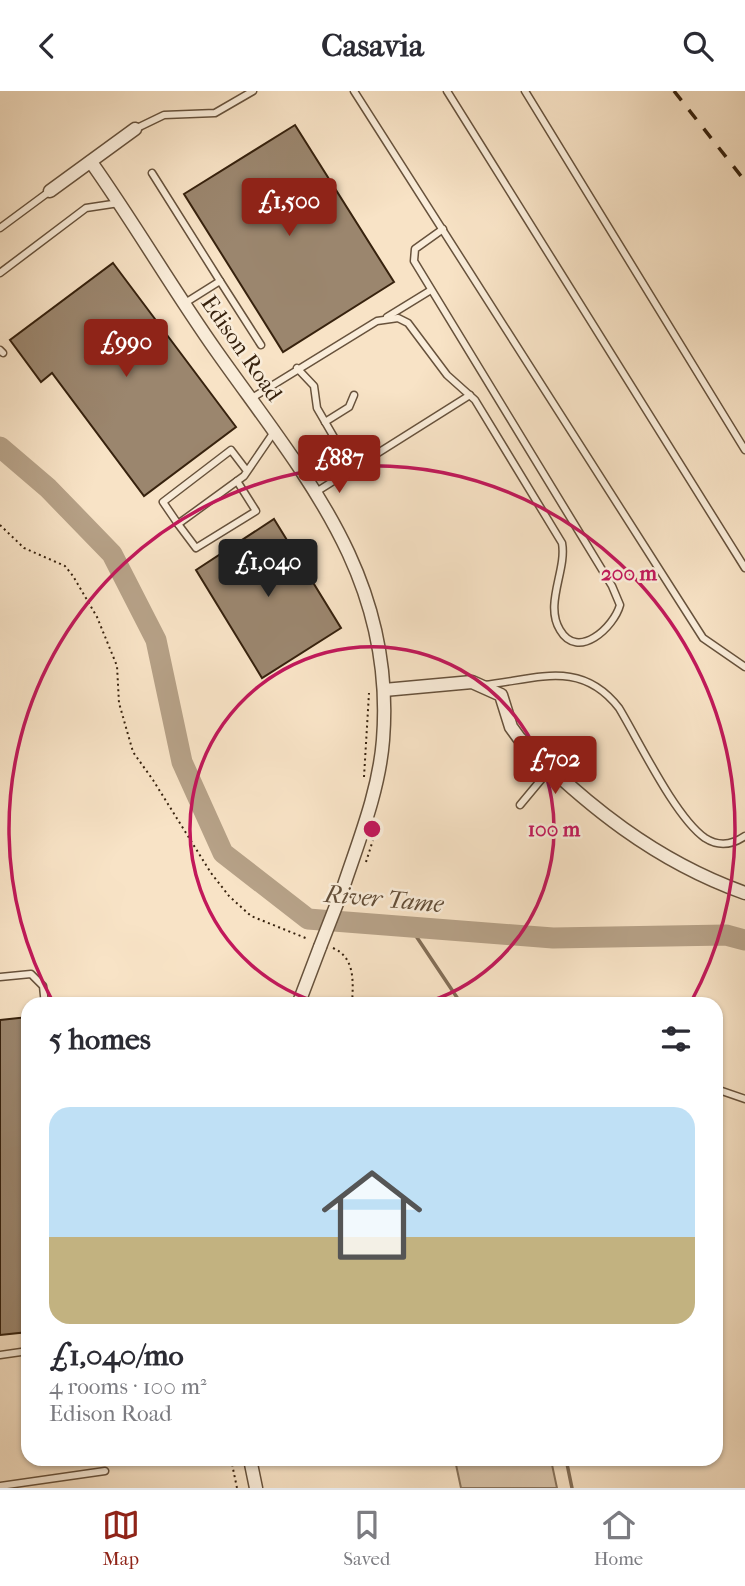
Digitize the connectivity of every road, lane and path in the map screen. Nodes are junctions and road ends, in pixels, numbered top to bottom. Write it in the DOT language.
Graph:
graph roads {
  1 [pos="253,91"];
  2 [pos="355,91"];
  3 [pos="447,91"];
  4 [pos="525,91"];
  5 [pos="135,129"];
  6 [pos="91,162"];
  7 [pos="152,173"];
  8 [pos="50,191"];
  9 [pos="120,203"];
  10 [pos="0,228"];
  11 [pos="443,229"];
  12 [pos="0,273"];
  13 [pos="220,281"];
  14 [pos="431,290"];
  15 [pos="185,303"];
  16 [pos="385,317"];
  17 [pos="261,345"];
  18 [pos="297,368"];
  19 [pos="354,395"];
  20 [pos="470,395"];
  21 [pos="252,398"];
  22 [pos="325,422"];
  23 [pos="275,430"];
  24 [pos="745,450"];
  25 [pos="353,470"];
  26 [pos="247,471"];
  27 [pos="237,481"];
  28 [pos="316,492"];
  29 [pos="178,524"];
  30 [pos="0,525"];
  31 [pos="745,568"];
  32 [pos="745,667"];
  33 [pos="484,685"];
  34 [pos="384,690"];
  35 [pos="369,693"];
  36 [pos="550,769"];
  37 [pos="363,779"];
  38 [pos="520,805"];
  39 [pos="745,837"];
  40 [pos="745,893"];
  41 [pos="319,944"];
  42 [pos="0,977"];
  43 [pos="44,997"];
  44 [pos="300,997"];
  45 [pos="352,997"];
  46 [pos="723,1091"];
  47 [pos="745,1099"];
  48 [pos="21,1352"];
  49 [pos="0,1355"];
  50 [pos="232,1466"];
  51 [pos="251,1466"];
  52 [pos="105,1471"];
  53 [pos="0,1486"];
  54 [pos="237,1488"];
  55 [pos="256,1488"];
  1 -- 5 [label="lane"];
  2 -- 11 [label="lane"];
  3 -- 31 [label="lane"];
  4 -- 24 [label="lane"];
  5 -- 6 [label="street"];
  6 -- 8 [label="street"];
  6 -- 9 [label="street, Edison Road"];
  7 -- 13 [label="lane"];
  8 -- 10 [label="lane"];
  9 -- 12 [label="lane"];
  9 -- 15 [label="street, Edison Road"];
  11 -- 14 [label="lane"];
  11 -- 32 [label="lane"];
  13 -- 15 [label="lane"];
  13 -- 17 [label="lane"];
  14 -- 16 [label="lane"];
  14 -- 20 [label="lane"];
  15 -- 21 [label="street, Edison Road"];
  16 -- 18 [label="lane"];
  16 -- 20 [label="lane"];
  18 -- 21 [label="lane"];
  18 -- 22 [label="lane"];
  19 -- 22 [label="lane"];
  20 -- 25 [label="lane"];
  21 -- 23 [label="street, Edison Road"];
  22 -- 25 [label="lane"];
  23 -- 26 [label="lane"];
  23 -- 28 [label="street, Edison Road"];
  25 -- 28 [label="lane"];
  26 -- 27 [label="lane"];
  26 -- 29 [label="lane"];
  27 -- 29 [label="lane"];
  27 -- 29 [label="lane"];
  28 -- 34 [label="street, Edison Road"];
  30 -- 41 [label="path"];
  33 -- 34 [label="street"];
  33 -- 36 [label="street"];
  33 -- 39 [label="lane"];
  34 -- 41 [label="street, Edison Road, bridge"];
  35 -- 37 [label="path"];
  36 -- 38 [label="lane"];
  36 -- 40 [label="street"];
  41 -- 44 [label="street, Edison Road"];
  41 -- 45 [label="path"];
  42 -- 43 [label="lane"];
  46 -- 47 [label="lane"];
  48 -- 49 [label="lane"];
  50 -- 54 [label="path"];
  51 -- 55 [label="street"];
  52 -- 53 [label="lane"];
}
